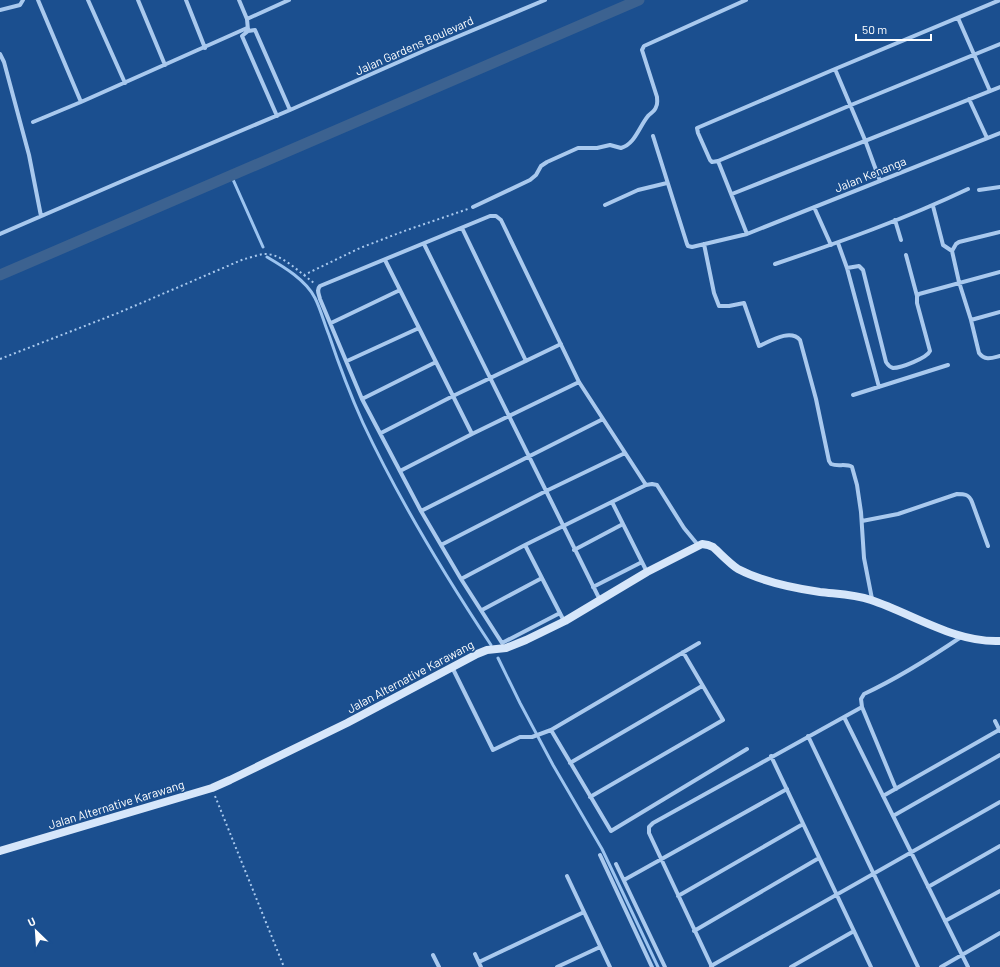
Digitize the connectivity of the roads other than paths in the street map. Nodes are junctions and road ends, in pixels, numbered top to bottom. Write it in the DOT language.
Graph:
graph roads {
  1 [pos="23,0"];
  2 [pos="38,0"];
  3 [pos="88,0"];
  4 [pos="138,0"];
  5 [pos="186,0"];
  6 [pos="239,0"];
  7 [pos="289,0"];
  8 [pos="545,0"];
  9 [pos="746,0"];
  10 [pos="1000,0"];
  11 [pos="0,10"];
  12 [pos="958,18"];
  13 [pos="246,19"];
  14 [pos="247,30"];
  15 [pos="1000,44"];
  16 [pos="205,48"];
  17 [pos="0,54"];
  18 [pos="974,55"];
  19 [pos="165,65"];
  20 [pos="835,69"];
  21 [pos="125,83"];
  22 [pos="1000,87"];
  23 [pos="990,91"];
  24 [pos="969,99"];
  25 [pos="81,102"];
  26 [pos="851,105"];
  27 [pos="290,110"];
  28 [pos="276,116"];
  29 [pos="34,122"];
  30 [pos="1000,133"];
  31 [pos="653,136"];
  32 [pos="987,138"];
  33 [pos="865,140"];
  34 [pos="718,161"];
  35 [pos="880,181"];
  36 [pos="667,183"];
  37 [pos="1000,187"];
  38 [pos="968,189"];
  39 [pos="979,190"];
  40 [pos="732,194"];
  41 [pos="605,205"];
  42 [pos="933,206"];
  43 [pos="473,207"];
  44 [pos="814,207"];
  45 [pos="41,216"];
  46 [pos="895,220"];
  47 [pos="462,228"];
  48 [pos="1000,232"];
  49 [pos="0,234"];
  50 [pos="747,234"];
  51 [pos="901,240"];
  52 [pos="838,243"];
  53 [pos="424,244"];
  54 [pos="704,244"];
  55 [pos="831,245"];
  56 [pos="952,251"];
  57 [pos="906,255"];
  58 [pos="385,260"];
  59 [pos="775,264"];
  60 [pos="847,268"];
  61 [pos="1000,272"];
  62 [pos="959,282"];
  63 [pos="400,290"];
  64 [pos="917,296"];
  65 [pos="1000,312"];
  66 [pos="971,320"];
  67 [pos="331,323"];
  68 [pos="419,328"];
  69 [pos="561,344"];
  70 [pos="1000,356"];
  71 [pos="347,361"];
  72 [pos="526,361"];
  73 [pos="436,362"];
  74 [pos="948,365"];
  75 [pos="490,378"];
  76 [pos="579,382"];
  77 [pos="879,387"];
  78 [pos="853,395"];
  79 [pos="453,396"];
  80 [pos="362,399"];
  81 [pos="509,416"];
  82 [pos="603,419"];
  83 [pos="381,434"];
  84 [pos="472,434"];
  85 [pos="625,453"];
  86 [pos="528,456"];
  87 [pos="400,471"];
  88 [pos="646,485"];
  89 [pos="546,491"];
  90 [pos="612,502"];
  91 [pos="421,511"];
  92 [pos="862,521"];
  93 [pos="623,524"];
  94 [pos="563,526"];
  95 [pos="441,545"];
  96 [pos="525,545"];
  97 [pos="698,545"];
  98 [pos="988,546"];
  99 [pos="574,550"];
  100 [pos="642,562"];
  101 [pos="647,572"];
  102 [pos="542,578"];
  103 [pos="461,579"];
  104 [pos="593,587"];
  105 [pos="600,600"];
  106 [pos="872,600"];
  107 [pos="482,610"];
  108 [pos="560,613"];
  109 [pos="565,621"];
  110 [pos="961,637"];
  111 [pos="1000,641"];
  112 [pos="698,643"];
  113 [pos="683,652"];
  114 [pos="452,667"];
  115 [pos="702,686"];
  116 [pos="862,707"];
  117 [pos="844,717"];
  118 [pos="995,721"];
  119 [pos="551,730"];
  120 [pos="1000,731"];
  121 [pos="808,736"];
  122 [pos="747,749"];
  123 [pos="1000,755"];
  124 [pos="771,756"];
  125 [pos="570,763"];
  126 [pos="787,789"];
  127 [pos="896,789"];
  128 [pos="883,796"];
  129 [pos="590,797"];
  130 [pos="1000,802"];
  131 [pos="893,816"];
  132 [pos="803,824"];
  133 [pos="1000,846"];
  134 [pos="0,852"];
  135 [pos="911,852"];
  136 [pos="600,855"];
  137 [pos="819,858"];
  138 [pos="660,859"];
  139 [pos="616,864"];
  140 [pos="874,873"];
  141 [pos="567,876"];
  142 [pos="624,880"];
  143 [pos="928,887"];
  144 [pos="1000,891"];
  145 [pos="836,894"];
  146 [pos="678,896"];
  147 [pos="584,912"];
  148 [pos="945,922"];
  149 [pos="694,931"];
  150 [pos="854,931"];
  151 [pos="1000,933"];
  152 [pos="600,947"];
  153 [pos="475,954"];
  154 [pos="433,955"];
  155 [pos="962,955"];
  156 [pos="479,962"];
  157 [pos="711,966"];
  158 [pos="870,966"];
  159 [pos="439,967"];
  160 [pos="481,967"];
  161 [pos="557,967"];
  162 [pos="610,967"];
  163 [pos="652,967"];
  164 [pos="665,967"];
  165 [pos="790,967"];
  166 [pos="864,967"];
  167 [pos="918,967"];
  168 [pos="941,967"];
  169 [pos="968,967"];
  1 -- 11 [label="street"];
  2 -- 25 [label="street"];
  3 -- 21 [label="street"];
  4 -- 19 [label="street"];
  5 -- 16 [label="street"];
  6 -- 13 [label="street"];
  7 -- 13 [label="street"];
  8 -- 27 [label="street, Jalan Gardens Boulevard"];
  9 -- 43 [label="street"];
  10 -- 12 [label="street"];
  12 -- 18 [label="street"];
  12 -- 20 [label="street"];
  13 -- 14 [label="street"];
  14 -- 16 [label="street"];
  14 -- 27 [label="street"];
  14 -- 28 [label="street"];
  15 -- 18 [label="street"];
  16 -- 19 [label="street"];
  17 -- 45 [label="street"];
  18 -- 23 [label="street"];
  18 -- 26 [label="street"];
  19 -- 21 [label="street"];
  20 -- 26 [label="street"];
  20 -- 34 [label="street"];
  21 -- 25 [label="street"];
  22 -- 23 [label="street"];
  23 -- 24 [label="street"];
  24 -- 32 [label="street"];
  24 -- 33 [label="street"];
  25 -- 29 [label="street"];
  26 -- 33 [label="street"];
  26 -- 34 [label="street"];
  27 -- 28 [label="street, Jalan Gardens Boulevard"];
  28 -- 45 [label="street, Jalan Gardens Boulevard"];
  30 -- 32 [label="street, Jalan Kenanga"];
  31 -- 36 [label="street"];
  32 -- 35 [label="street, Jalan Kenanga"];
  33 -- 35 [label="street"];
  33 -- 40 [label="street"];
  34 -- 40 [label="street"];
  35 -- 44 [label="street, Jalan Kenanga"];
  36 -- 41 [label="street"];
  36 -- 54 [label="street, Jalan Kenanga"];
  37 -- 39 [label="street"];
  38 -- 42 [label="street"];
  40 -- 50 [label="street"];
  42 -- 46 [label="street"];
  42 -- 56 [label="street"];
  44 -- 50 [label="street, Jalan Kenanga"];
  44 -- 55 [label="street"];
  45 -- 49 [label="street, Jalan Gardens Boulevard"];
  46 -- 51 [label="street"];
  46 -- 52 [label="street"];
  47 -- 53 [label="street"];
  47 -- 69 [label="street"];
  47 -- 72 [label="street"];
  48 -- 56 [label="street"];
  50 -- 54 [label="street, Jalan Kenanga"];
  52 -- 55 [label="street"];
  52 -- 60 [label="street"];
  53 -- 58 [label="street"];
  53 -- 75 [label="street"];
  54 -- 92 [label="street"];
  55 -- 59 [label="street"];
  56 -- 62 [label="street"];
  57 -- 64 [label="street"];
  58 -- 63 [label="street"];
  58 -- 67 [label="street"];
  60 -- 64 [label="street"];
  60 -- 77 [label="street"];
  61 -- 62 [label="street"];
  62 -- 64 [label="street"];
  62 -- 66 [label="street"];
  63 -- 67 [label="street"];
  63 -- 68 [label="street"];
  65 -- 66 [label="street"];
  66 -- 70 [label="street"];
  67 -- 71 [label="street"];
  68 -- 71 [label="street"];
  68 -- 73 [label="street"];
  69 -- 72 [label="street"];
  69 -- 76 [label="street"];
  71 -- 80 [label="street"];
  72 -- 75 [label="street"];
  73 -- 79 [label="street"];
  73 -- 80 [label="street"];
  74 -- 77 [label="street"];
  75 -- 79 [label="street"];
  75 -- 81 [label="street"];
  76 -- 81 [label="street"];
  76 -- 82 [label="street"];
  77 -- 78 [label="street"];
  79 -- 83 [label="street"];
  79 -- 84 [label="street"];
  80 -- 83 [label="street"];
  81 -- 84 [label="street"];
  81 -- 86 [label="street"];
  82 -- 85 [label="street"];
  82 -- 86 [label="street"];
  83 -- 87 [label="street"];
  84 -- 87 [label="street"];
  85 -- 88 [label="street"];
  85 -- 89 [label="street"];
  86 -- 89 [label="street"];
  86 -- 91 [label="street"];
  87 -- 91 [label="street"];
  88 -- 90 [label="street"];
  88 -- 97 [label="street"];
  89 -- 94 [label="street"];
  89 -- 95 [label="street"];
  90 -- 93 [label="street"];
  90 -- 94 [label="street"];
  91 -- 95 [label="street"];
  92 -- 98 [label="street"];
  92 -- 106 [label="street"];
  93 -- 99 [label="street"];
  93 -- 100 [label="street"];
  94 -- 96 [label="street"];
  94 -- 99 [label="street"];
  95 -- 103 [label="street"];
  96 -- 102 [label="street"];
  96 -- 103 [label="street"];
  97 -- 101 [label="street, Jalan Alternative Karawang"];
  97 -- 106 [label="street"];
  99 -- 104 [label="street"];
  100 -- 101 [label="street"];
  100 -- 104 [label="street"];
  101 -- 105 [label="street, Jalan Alternative Karawang"];
  102 -- 107 [label="street"];
  102 -- 108 [label="street"];
  103 -- 107 [label="street"];
  104 -- 105 [label="street"];
  105 -- 109 [label="street, Jalan Alternative Karawang"];
  106 -- 110 [label="street"];
  107 -- 108 [label="street"];
  108 -- 109 [label="street"];
  109 -- 114 [label="street, Jalan Alternative Karawang"];
  110 -- 111 [label="street"];
  110 -- 116 [label="street"];
  112 -- 113 [label="street"];
  113 -- 115 [label="street"];
  113 -- 119 [label="street"];
  114 -- 119 [label="street"];
  114 -- 134 [label="street, Jalan Alternative Karawang"];
  115 -- 125 [label="street"];
  115 -- 129 [label="street"];
  116 -- 117 [label="street"];
  116 -- 127 [label="street"];
  117 -- 121 [label="street"];
  117 -- 128 [label="street"];
  118 -- 120 [label="street"];
  119 -- 125 [label="street"];
  120 -- 127 [label="street"];
  121 -- 124 [label="street"];
  121 -- 140 [label="street"];
  122 -- 129 [label="street"];
  123 -- 131 [label="street"];
  124 -- 126 [label="street"];
  124 -- 138 [label="street"];
  125 -- 129 [label="street"];
  126 -- 132 [label="street"];
  126 -- 138 [label="street"];
  127 -- 128 [label="street"];
  128 -- 131 [label="street"];
  130 -- 135 [label="street"];
  131 -- 135 [label="street"];
  132 -- 137 [label="street"];
  132 -- 146 [label="street"];
  133 -- 143 [label="street"];
  135 -- 140 [label="street"];
  135 -- 143 [label="street"];
  136 -- 163 [label="street"];
  137 -- 145 [label="street"];
  137 -- 149 [label="street"];
  138 -- 142 [label="street"];
  138 -- 146 [label="street"];
  139 -- 142 [label="street"];
  140 -- 145 [label="street"];
  140 -- 167 [label="street"];
  141 -- 147 [label="street"];
  142 -- 164 [label="street"];
  143 -- 148 [label="street"];
  144 -- 148 [label="street"];
  145 -- 150 [label="street"];
  145 -- 157 [label="street"];
  146 -- 149 [label="street"];
  147 -- 152 [label="street"];
  147 -- 156 [label="street"];
  148 -- 155 [label="street"];
  149 -- 157 [label="street"];
  150 -- 158 [label="street"];
  150 -- 165 [label="street"];
  151 -- 155 [label="street"];
  152 -- 161 [label="street"];
  152 -- 162 [label="street"];
  153 -- 156 [label="street"];
  154 -- 159 [label="street"];
  155 -- 168 [label="street"];
  155 -- 169 [label="street"];
  156 -- 160 [label="street"];
  158 -- 166 [label="street"];
}
